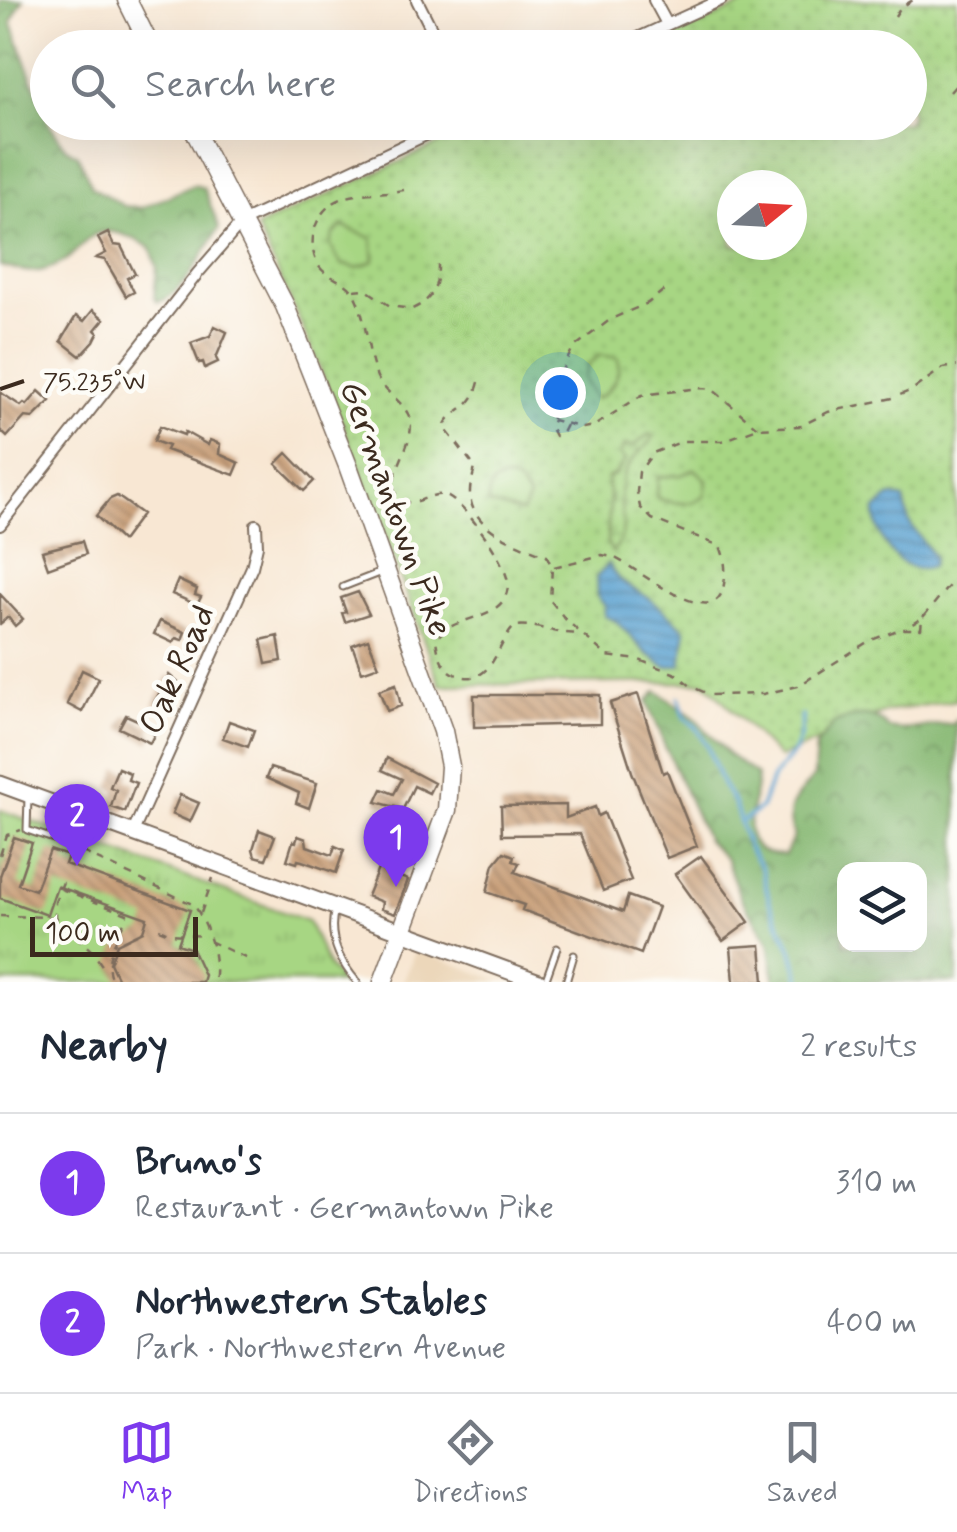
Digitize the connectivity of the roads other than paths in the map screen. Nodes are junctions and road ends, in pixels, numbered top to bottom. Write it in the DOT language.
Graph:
graph roads {
  1 [pos="127,0"];
  2 [pos="417,0"];
  3 [pos="654,0"];
  4 [pos="720,0"];
  5 [pos="667,24"];
  6 [pos="142,30"];
  7 [pos="432,30"];
  8 [pos="654,30"];
  9 [pos="199,140"];
  10 [pos="415,140"];
  11 [pos="242,222"];
  12 [pos="256,524"];
  13 [pos="0,525"];
  14 [pos="386,570"];
  15 [pos="343,587"];
  16 [pos="0,784"];
  17 [pos="28,794"];
  18 [pos="85,815"];
  19 [pos="133,832"];
  20 [pos="336,906"];
  21 [pos="402,932"];
  22 [pos="558,948"];
  23 [pos="574,955"];
  24 [pos="356,982"];
  25 [pos="384,982"];
  26 [pos="542,982"];
  27 [pos="566,982"];
  1 -- 6 [label="main road"];
  2 -- 7 [label="street"];
  3 -- 5 [label="street"];
  4 -- 5 [label="street"];
  5 -- 8 [label="street"];
  9 -- 11 [label="main road, Germantown Pike"];
  10 -- 11 [label="street"];
  11 -- 13 [label="street"];
  11 -- 14 [label="main road, Germantown Pike"];
  12 -- 19 [label="street, Oak Road"];
  14 -- 15 [label="lane"];
  14 -- 21 [label="main road, Germantown Pike"];
  16 -- 17 [label="street"];
  17 -- 18 [label="street"];
  17 -- 18 [label="lane"];
  18 -- 19 [label="street"];
  19 -- 20 [label="street"];
  20 -- 21 [label="street"];
  20 -- 24 [label="lane"];
  21 -- 25 [label="main road, Germantown Pike"];
  21 -- 26 [label="street"];
  22 -- 26 [label="lane"];
  23 -- 27 [label="lane"];
}
